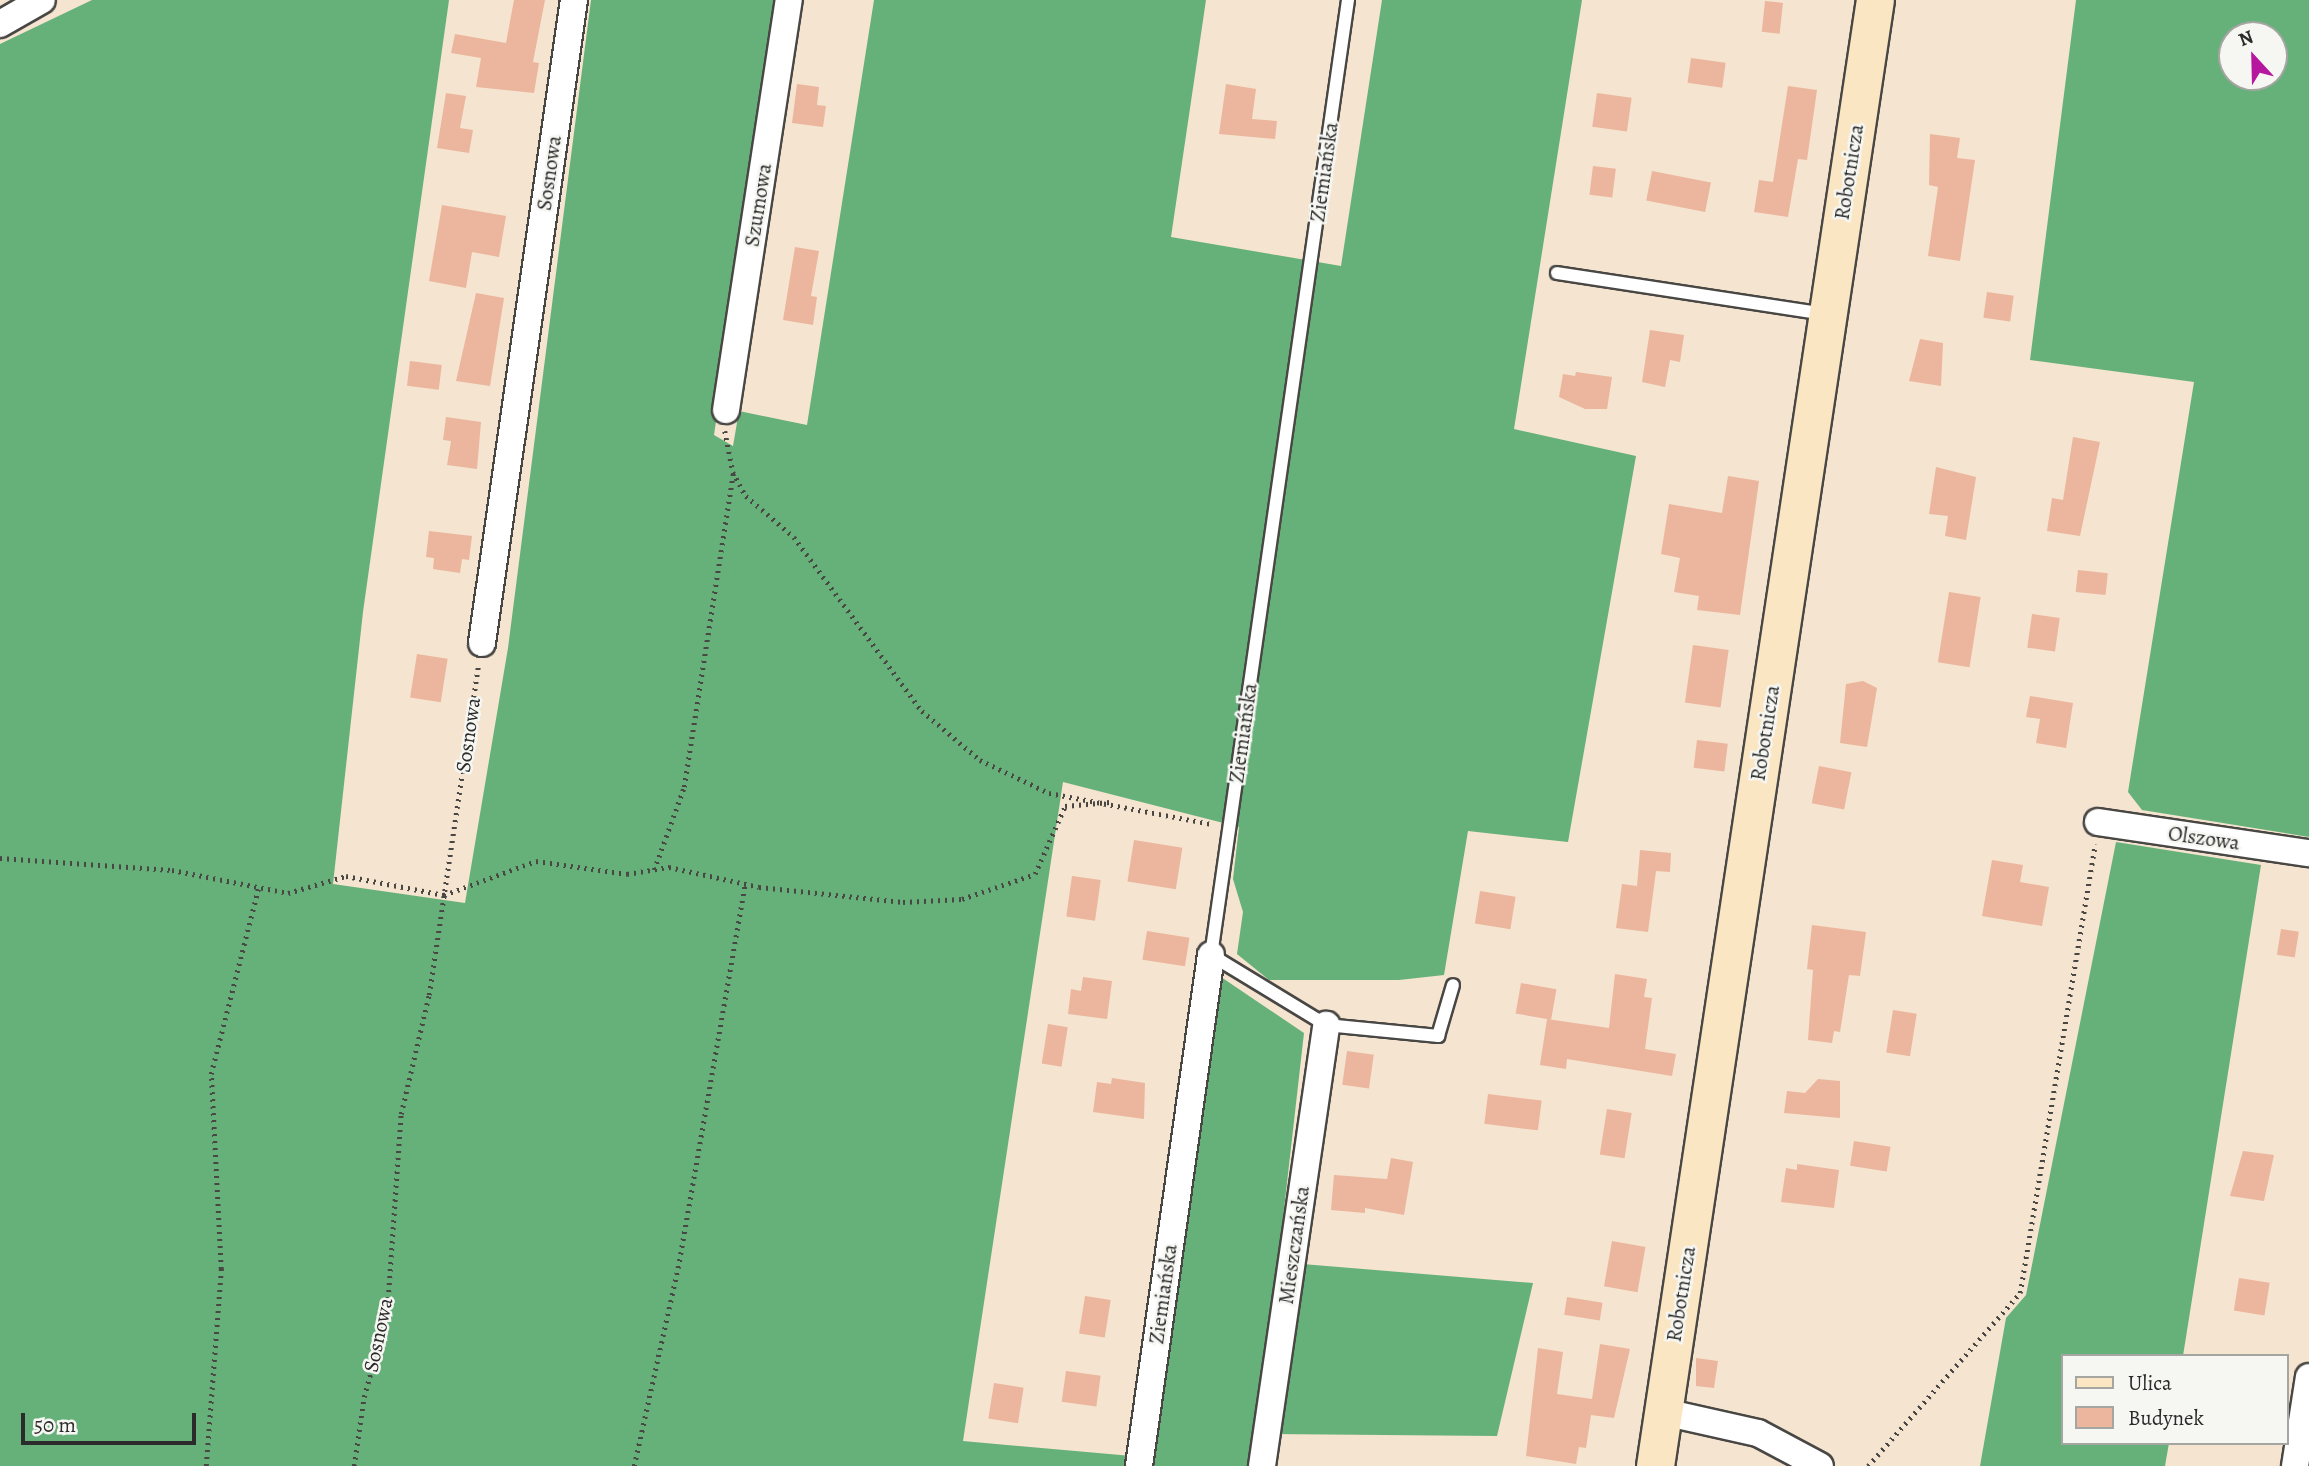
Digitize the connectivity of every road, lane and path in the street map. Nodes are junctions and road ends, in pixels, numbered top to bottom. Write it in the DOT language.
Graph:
graph roads {
  1 [pos="42,0"];
  2 [pos="574,0"];
  3 [pos="789,0"];
  4 [pos="1348,0"];
  5 [pos="1875,0"];
  6 [pos="0,24"];
  7 [pos="1557,272"];
  8 [pos="1828,315"];
  9 [pos="726,410"];
  10 [pos="733,472"];
  11 [pos="482,643"];
  12 [pos="1110,802"];
  13 [pos="2098,822"];
  14 [pos="1230,828"];
  15 [pos="2309,853"];
  16 [pos="0,858"];
  17 [pos="654,870"];
  18 [pos="745,884"];
  19 [pos="258,889"];
  20 [pos="444,895"];
  21 [pos="1211,955"];
  22 [pos="1453,985"];
  23 [pos="1326,1025"];
  24 [pos="2309,1377"];
  25 [pos="1664,1412"];
  26 [pos="206,1466"];
  27 [pos="354,1466"];
  28 [pos="634,1466"];
  29 [pos="1139,1466"];
  30 [pos="1262,1466"];
  31 [pos="1655,1466"];
  32 [pos="1820,1466"];
  33 [pos="1868,1466"];
  34 [pos="2295,1466"];
  1 -- 6 [label="street"];
  2 -- 11 [label="street, Sosnowa"];
  3 -- 9 [label="street, Szumowa"];
  4 -- 14 [label="lane, Ziemiańska"];
  5 -- 8 [label="street, Robotnicza"];
  7 -- 8 [label="lane"];
  8 -- 25 [label="street, Robotnicza"];
  9 -- 10 [label="path"];
  10 -- 12 [label="path"];
  10 -- 17 [label="path"];
  11 -- 20 [label="path, Sosnowa"];
  12 -- 14 [label="path"];
  12 -- 18 [label="path"];
  13 -- 15 [label="street, Olszowa"];
  13 -- 33 [label="path"];
  14 -- 21 [label="lane, Ziemiańska"];
  16 -- 19 [label="path"];
  17 -- 18 [label="path"];
  17 -- 20 [label="path"];
  18 -- 28 [label="path"];
  19 -- 20 [label="path"];
  19 -- 26 [label="path"];
  20 -- 27 [label="path, Sosnowa"];
  21 -- 23 [label="lane"];
  21 -- 29 [label="street, Ziemiańska"];
  22 -- 23 [label="lane"];
  23 -- 30 [label="street, Mieszczańska"];
  24 -- 34 [label="street"];
  25 -- 31 [label="street, Robotnicza"];
  25 -- 32 [label="street"];
}
